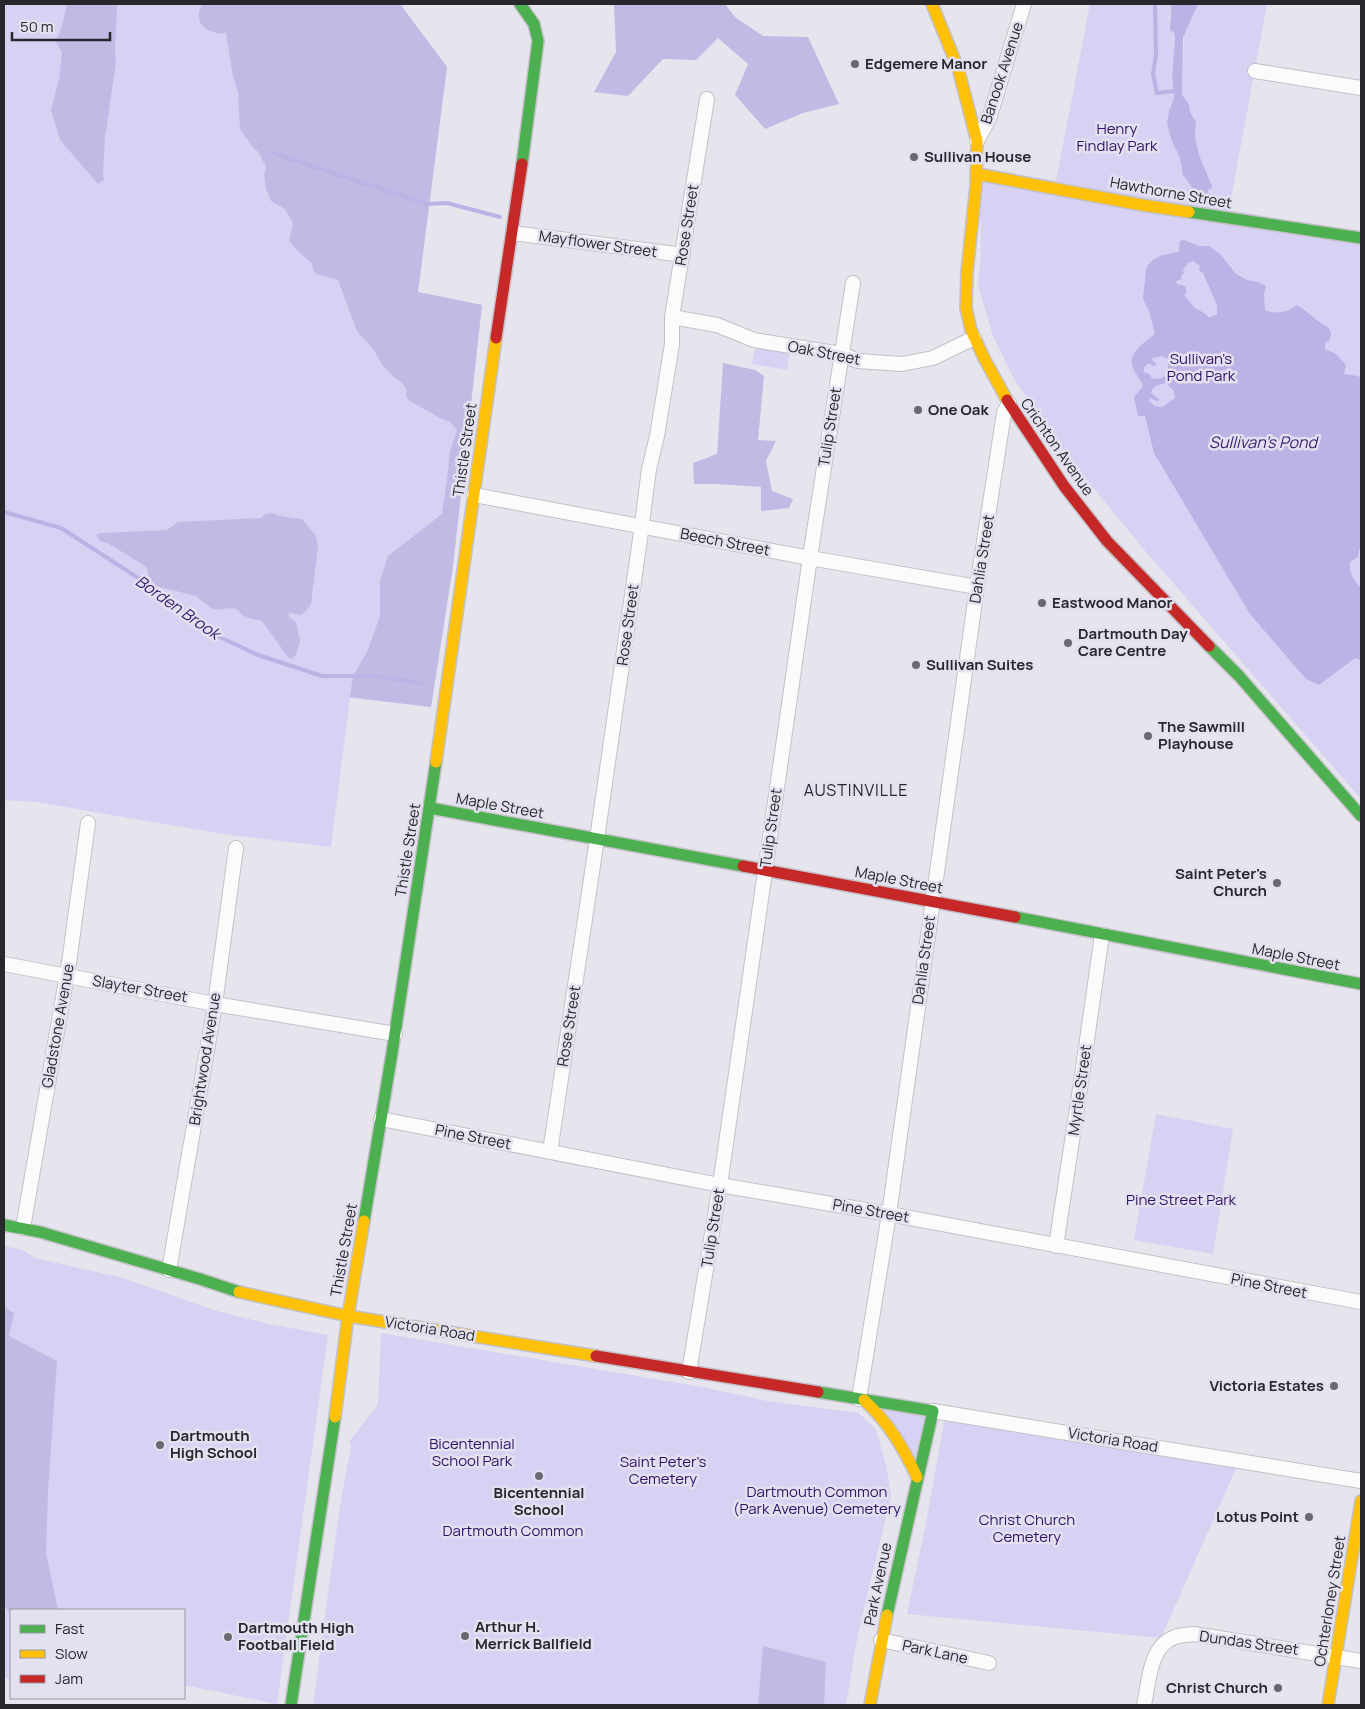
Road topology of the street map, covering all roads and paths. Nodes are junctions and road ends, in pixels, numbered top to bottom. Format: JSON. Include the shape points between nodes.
{"nodes":[{"id":1,"x":520,"y":4,"type":"edge"},
{"id":2,"x":932,"y":4,"type":"edge"},
{"id":3,"x":1024,"y":4,"type":"edge"},
{"id":4,"x":1255,"y":71,"type":"dead end"},
{"id":5,"x":1361,"y":88,"type":"edge"},
{"id":6,"x":707,"y":99,"type":"dead end"},
{"id":7,"x":977,"y":141,"type":"junction"},
{"id":8,"x":977,"y":174,"type":"junction"},
{"id":9,"x":513,"y":233,"type":"junction"},
{"id":10,"x":1361,"y":238,"type":"edge"},
{"id":11,"x":683,"y":255,"type":"junction"},
{"id":12,"x":853,"y":283,"type":"dead end"},
{"id":13,"x":672,"y":317,"type":"junction"},
{"id":14,"x":974,"y":338,"type":"junction"},
{"id":15,"x":841,"y":354,"type":"junction"},
{"id":16,"x":1009,"y":403,"type":"junction"},
{"id":17,"x":474,"y":495,"type":"junction"},
{"id":18,"x":642,"y":526,"type":"junction"},
{"id":19,"x":810,"y":558,"type":"junction"},
{"id":20,"x":977,"y":587,"type":"junction"},
{"id":21,"x":430,"y":808,"type":"junction"},
{"id":22,"x":1361,"y":816,"type":"edge"},
{"id":23,"x":88,"y":823,"type":"dead end"},
{"id":24,"x":597,"y":839,"type":"junction"},
{"id":25,"x":236,"y":848,"type":"dead end"},
{"id":26,"x":765,"y":870,"type":"junction"},
{"id":27,"x":932,"y":902,"type":"junction"},
{"id":28,"x":1102,"y":935,"type":"junction"},
{"id":29,"x":4,"y":964,"type":"edge"},
{"id":30,"x":66,"y":977,"type":"junction"},
{"id":31,"x":1361,"y":984,"type":"edge"},
{"id":32,"x":215,"y":1004,"type":"junction"},
{"id":33,"x":394,"y":1034,"type":"junction"},
{"id":34,"x":381,"y":1119,"type":"junction"},
{"id":35,"x":550,"y":1152,"type":"junction"},
{"id":36,"x":720,"y":1185,"type":"junction"},
{"id":37,"x":889,"y":1214,"type":"junction"},
{"id":38,"x":4,"y":1225,"type":"edge"},
{"id":39,"x":22,"y":1228,"type":"junction"},
{"id":40,"x":1056,"y":1246,"type":"junction"},
{"id":41,"x":169,"y":1270,"type":"junction"},
{"id":42,"x":1361,"y":1302,"type":"edge"},
{"id":43,"x":348,"y":1316,"type":"junction"},
{"id":44,"x":689,"y":1372,"type":"junction"},
{"id":45,"x":862,"y":1399,"type":"junction"},
{"id":46,"x":934,"y":1411,"type":"junction"},
{"id":47,"x":917,"y":1477,"type":"junction"},
{"id":48,"x":1361,"y":1481,"type":"edge"},
{"id":49,"x":1361,"y":1501,"type":"edge"},
{"id":50,"x":881,"y":1640,"type":"junction"},
{"id":51,"x":1336,"y":1656,"type":"junction"},
{"id":52,"x":1361,"y":1661,"type":"edge"},
{"id":53,"x":988,"y":1663,"type":"dead end"},
{"id":54,"x":291,"y":1705,"type":"edge"},
{"id":55,"x":870,"y":1705,"type":"edge"},
{"id":56,"x":1144,"y":1705,"type":"edge"},
{"id":57,"x":1328,"y":1705,"type":"edge"}],
"edges":[{"from":1,"to":9,"type":"street","name":"Thistle Street","via":[[536,26],[539,36]]},
{"from":2,"to":7,"type":"street","name":"Crichton Avenue","via":[[958,68]]},
{"from":3,"to":7,"type":"street","name":"Banook Avenue","via":[[989,119]]},
{"from":4,"to":5,"type":"street"},
{"from":6,"to":11,"type":"street","name":"Rose Street"},
{"from":7,"to":8,"type":"street","name":"Crichton Avenue"},
{"from":8,"to":10,"type":"street","name":"Hawthorne Street","via":[[1142,205]]},
{"from":8,"to":14,"type":"street","name":"Crichton Avenue","via":[[966,308]]},
{"from":9,"to":11,"type":"street","name":"Mayflower Street"},
{"from":9,"to":17,"type":"street","name":"Thistle Street"},
{"from":11,"to":13,"type":"street","name":"Rose Street"},
{"from":12,"to":15,"type":"street","name":"Tulip Street"},
{"from":13,"to":15,"type":"street","name":"Oak Street","via":[[718,325],[754,340]]},
{"from":13,"to":18,"type":"street","name":"Rose Street","via":[[672,344],[649,468]]},
{"from":14,"to":15,"type":"street","name":"Oak Street","via":[[933,358],[902,364],[858,361]]},
{"from":14,"to":16,"type":"street","name":"Crichton Avenue"},
{"from":15,"to":19,"type":"street","name":"Tulip Street"},
{"from":16,"to":20,"type":"street","name":"Dahlia Street","via":[[1004,413]]},
{"from":16,"to":22,"type":"street","name":"Crichton Avenue","via":[[1064,486],[1107,541],[1238,676]]},
{"from":17,"to":18,"type":"street","name":"Beech Street"},
{"from":17,"to":21,"type":"street","name":"Thistle Street"},
{"from":18,"to":19,"type":"street","name":"Beech Street"},
{"from":18,"to":24,"type":"street","name":"Rose Street"},
{"from":19,"to":20,"type":"street","name":"Beech Street"},
{"from":19,"to":26,"type":"street","name":"Tulip Street"},
{"from":20,"to":27,"type":"street","name":"Dahlia Street"},
{"from":21,"to":24,"type":"street","name":"Maple Street"},
{"from":21,"to":33,"type":"street","name":"Thistle Street"},
{"from":23,"to":30,"type":"street","name":"Gladstone Avenue"},
{"from":24,"to":26,"type":"street","name":"Maple Street"},
{"from":24,"to":35,"type":"street","name":"Rose Street"},
{"from":25,"to":32,"type":"street","name":"Brightwood Avenue"},
{"from":26,"to":27,"type":"street","name":"Maple Street"},
{"from":26,"to":36,"type":"street","name":"Tulip Street"},
{"from":27,"to":28,"type":"street","name":"Maple Street"},
{"from":27,"to":37,"type":"street","name":"Dahlia Street"},
{"from":28,"to":31,"type":"street","name":"Maple Street"},
{"from":28,"to":40,"type":"street","name":"Myrtle Street"},
{"from":29,"to":30,"type":"street","name":"Slayter Street"},
{"from":30,"to":32,"type":"street","name":"Slayter Street"},
{"from":30,"to":39,"type":"street","name":"Gladstone Avenue"},
{"from":32,"to":33,"type":"street","name":"Slayter Street"},
{"from":32,"to":41,"type":"street","name":"Brightwood Avenue"},
{"from":33,"to":34,"type":"street","name":"Thistle Street"},
{"from":34,"to":35,"type":"street","name":"Pine Street"},
{"from":34,"to":43,"type":"street","name":"Thistle Street"},
{"from":35,"to":36,"type":"street","name":"Pine Street"},
{"from":36,"to":37,"type":"street","name":"Pine Street"},
{"from":36,"to":44,"type":"street","name":"Tulip Street"},
{"from":37,"to":40,"type":"street","name":"Pine Street"},
{"from":37,"to":45,"type":"street","name":"Dahlia Street"},
{"from":38,"to":39,"type":"street","name":"Victoria Road"},
{"from":39,"to":41,"type":"street","name":"Victoria Road"},
{"from":40,"to":42,"type":"street","name":"Pine Street"},
{"from":41,"to":43,"type":"street","name":"Victoria Road","via":[[246,1295]]},
{"from":43,"to":44,"type":"street","name":"Victoria Road"},
{"from":43,"to":54,"type":"street","name":"Thistle Street"},
{"from":44,"to":45,"type":"street","name":"Victoria Road"},
{"from":45,"to":46,"type":"street","name":"Victoria Road"},
{"from":45,"to":47,"type":"street","via":[[881,1414],[899,1440]]},
{"from":46,"to":47,"type":"street","name":"Park Avenue"},
{"from":46,"to":48,"type":"street","name":"Victoria Road"},
{"from":47,"to":50,"type":"street","name":"Park Avenue"},
{"from":49,"to":51,"type":"street","name":"Ochterloney Street"},
{"from":50,"to":53,"type":"street","name":"Park Lane"},
{"from":50,"to":55,"type":"street","name":"Park Avenue"},
{"from":51,"to":52,"type":"street","name":"Dundas Street"},
{"from":51,"to":56,"type":"street","name":"Dundas Street","via":[[1194,1634],[1176,1636],[1158,1650]]},
{"from":51,"to":57,"type":"street","name":"Ochterloney Street"}]}
